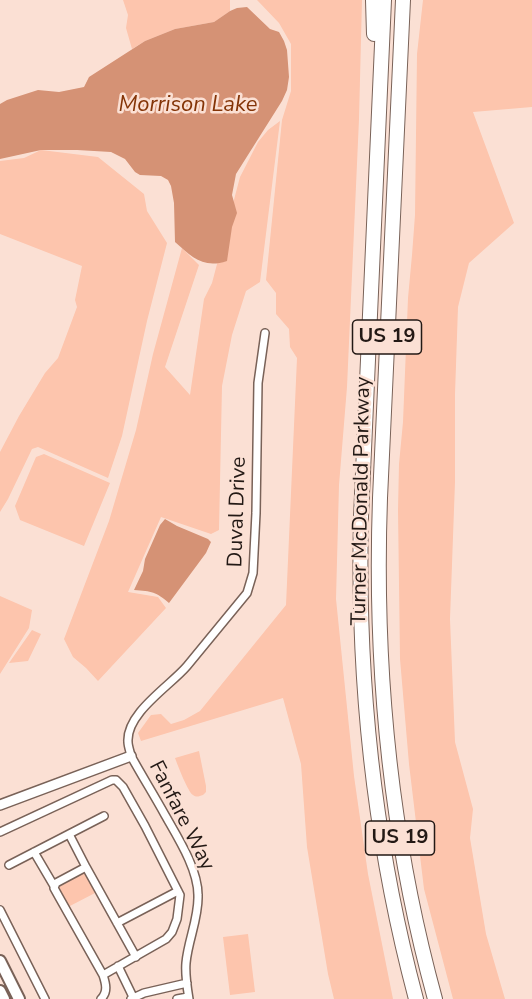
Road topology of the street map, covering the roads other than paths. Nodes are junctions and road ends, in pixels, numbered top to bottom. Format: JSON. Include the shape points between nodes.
{"nodes":[{"id":1,"x":373,"y":0,"type":"edge"},
{"id":2,"x":384,"y":0,"type":"edge"},
{"id":3,"x":404,"y":0,"type":"edge"},
{"id":4,"x":380,"y":84,"type":"junction"},
{"id":5,"x":265,"y":333,"type":"dead end"},
{"id":6,"x":131,"y":756,"type":"junction"},
{"id":7,"x":0,"y":805,"type":"edge"},
{"id":8,"x":105,"y":816,"type":"dead end"},
{"id":9,"x":0,"y":832,"type":"edge"},
{"id":10,"x":69,"y":834,"type":"junction"},
{"id":11,"x":34,"y":852,"type":"junction"},
{"id":12,"x":9,"y":865,"type":"dead end"},
{"id":13,"x":86,"y":867,"type":"junction"},
{"id":14,"x":54,"y":886,"type":"junction"},
{"id":15,"x":178,"y":891,"type":"junction"},
{"id":16,"x":0,"y":910,"type":"edge"},
{"id":17,"x":117,"y":923,"type":"junction"},
{"id":18,"x":136,"y":957,"type":"junction"},
{"id":19,"x":0,"y":961,"type":"edge"},
{"id":20,"x":118,"y":966,"type":"junction"},
{"id":21,"x":103,"y":975,"type":"junction"},
{"id":22,"x":187,"y":983,"type":"junction"},
{"id":23,"x":0,"y":991,"type":"edge"},
{"id":24,"x":133,"y":998,"type":"edge"},
{"id":25,"x":188,"y":998,"type":"edge"},
{"id":26,"x":4,"y":999,"type":"edge"},
{"id":27,"x":19,"y":999,"type":"edge"},
{"id":28,"x":45,"y":999,"type":"edge"},
{"id":29,"x":101,"y":999,"type":"edge"},
{"id":30,"x":177,"y":999,"type":"edge"},
{"id":31,"x":416,"y":999,"type":"edge"},
{"id":32,"x":435,"y":999,"type":"edge"}],
"edges":[{"from":1,"to":4,"type":"highway"},
{"from":2,"to":4,"type":"highway","name":"Turner McDonald Parkway","number":"US 19"},
{"from":3,"to":32,"type":"highway","name":"Turner McDonald Parkway","number":"US 19","via":[[379,522],[380,639],[396,812],[407,881]]},
{"from":4,"to":31,"type":"highway","name":"Turner McDonald Parkway","number":"US 19","via":[[361,517],[361,641],[382,841]]},
{"from":5,"to":6,"type":"street","name":"Duval Drive","via":[[258,383],[251,584],[177,678],[140,711],[128,737]]},
{"from":6,"to":7,"type":"street"},
{"from":6,"to":22,"type":"street","name":"Fanfare Way","via":[[193,868],[198,894],[186,962]]},
{"from":8,"to":10,"type":"street"},
{"from":9,"to":15,"type":"street","via":[[116,780]]},
{"from":10,"to":11,"type":"street"},
{"from":10,"to":13,"type":"street"},
{"from":11,"to":12,"type":"street"},
{"from":11,"to":14,"type":"street"},
{"from":13,"to":14,"type":"street"},
{"from":13,"to":17,"type":"street"},
{"from":14,"to":21,"type":"street"},
{"from":15,"to":17,"type":"street"},
{"from":15,"to":18,"type":"street","via":[[179,908],[172,932],[160,944]]},
{"from":16,"to":28,"type":"street"},
{"from":17,"to":18,"type":"street"},
{"from":18,"to":20,"type":"street"},
{"from":19,"to":27,"type":"main road"},
{"from":20,"to":21,"type":"street"},
{"from":20,"to":24,"type":"street"},
{"from":21,"to":29,"type":"street","via":[[106,988]]},
{"from":22,"to":24,"type":"street"},
{"from":22,"to":25,"type":"street","name":"Fanfare Way"},
{"from":23,"to":26,"type":"main road"},
{"from":25,"to":30,"type":"street"}]}
